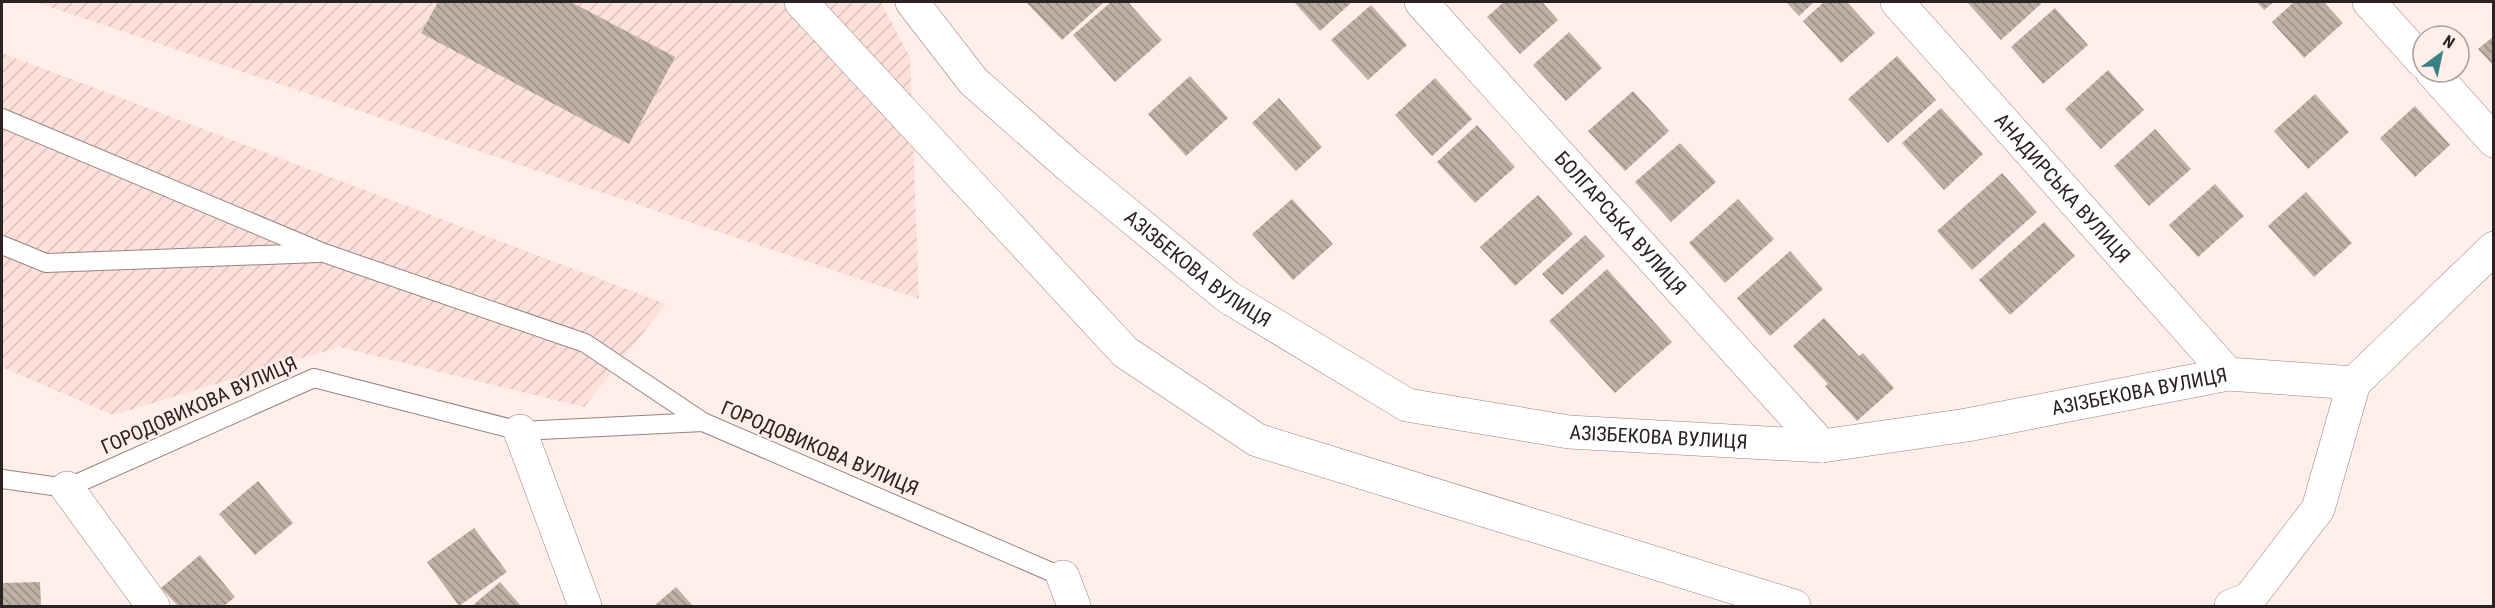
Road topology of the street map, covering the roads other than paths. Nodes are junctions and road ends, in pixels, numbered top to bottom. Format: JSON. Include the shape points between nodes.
{"nodes":[{"id":1,"x":801,"y":2,"type":"edge"},
{"id":2,"x":912,"y":2,"type":"edge"},
{"id":3,"x":1422,"y":2,"type":"edge"},
{"id":4,"x":1897,"y":2,"type":"edge"},
{"id":5,"x":2369,"y":2,"type":"edge"},
{"id":6,"x":2411,"y":49,"type":"edge"},
{"id":7,"x":2443,"y":84,"type":"edge"},
{"id":8,"x":2,"y":117,"type":"edge"},
{"id":9,"x":2493,"y":141,"type":"edge"},
{"id":10,"x":2,"y":245,"type":"edge"},
{"id":11,"x":2493,"y":248,"type":"edge"},
{"id":12,"x":324,"y":253,"type":"junction"},
{"id":13,"x":2228,"y":374,"type":"junction"},
{"id":14,"x":2354,"y":383,"type":"junction"},
{"id":15,"x":703,"y":422,"type":"junction"},
{"id":16,"x":520,"y":431,"type":"junction"},
{"id":17,"x":1822,"y":446,"type":"junction"},
{"id":18,"x":2,"y":479,"type":"edge"},
{"id":19,"x":67,"y":488,"type":"junction"},
{"id":20,"x":1069,"y":592,"type":"edge"},
{"id":21,"x":153,"y":606,"type":"edge"},
{"id":22,"x":585,"y":606,"type":"edge"},
{"id":23,"x":1794,"y":606,"type":"edge"},
{"id":24,"x":2231,"y":606,"type":"edge"}],
"edges":[{"from":1,"to":23,"type":"street","via":[[1125,352],[1257,440]]},
{"from":2,"to":17,"type":"street","name":"АЗІЗБЕКОВА ВУЛИЦЯ","via":[[973,81],[1228,297],[1407,405],[1569,432]]},
{"from":3,"to":17,"type":"street","name":"БОЛГАРСЬКА ВУЛИЦЯ"},
{"from":4,"to":13,"type":"street","name":"АНАДИРСЬКА ВУЛИЦЯ"},
{"from":5,"to":6,"type":"street"},
{"from":7,"to":9,"type":"street"},
{"from":8,"to":12,"type":"lane"},
{"from":10,"to":12,"type":"lane","via":[[45,263]]},
{"from":11,"to":14,"type":"street"},
{"from":12,"to":15,"type":"lane","via":[[585,343]]},
{"from":13,"to":14,"type":"street","name":"АЗІЗБЕКОВА ВУЛИЦЯ"},
{"from":13,"to":17,"type":"street","name":"АЗІЗБЕКОВА ВУЛИЦЯ","via":[[1967,425]]},
{"from":14,"to":24,"type":"street","via":[[2318,509],[2249,599]]},
{"from":15,"to":16,"type":"lane","name":"ГОРОДОВИКОВА ВУЛИЦЯ"},
{"from":15,"to":20,"type":"lane","name":"ГОРОДОВИКОВА ВУЛИЦЯ"},
{"from":16,"to":19,"type":"lane","name":"ГОРОДОВИКОВА ВУЛИЦЯ","via":[[314,378]]},
{"from":16,"to":22,"type":"street"},
{"from":18,"to":19,"type":"lane"},
{"from":19,"to":21,"type":"street"}]}
